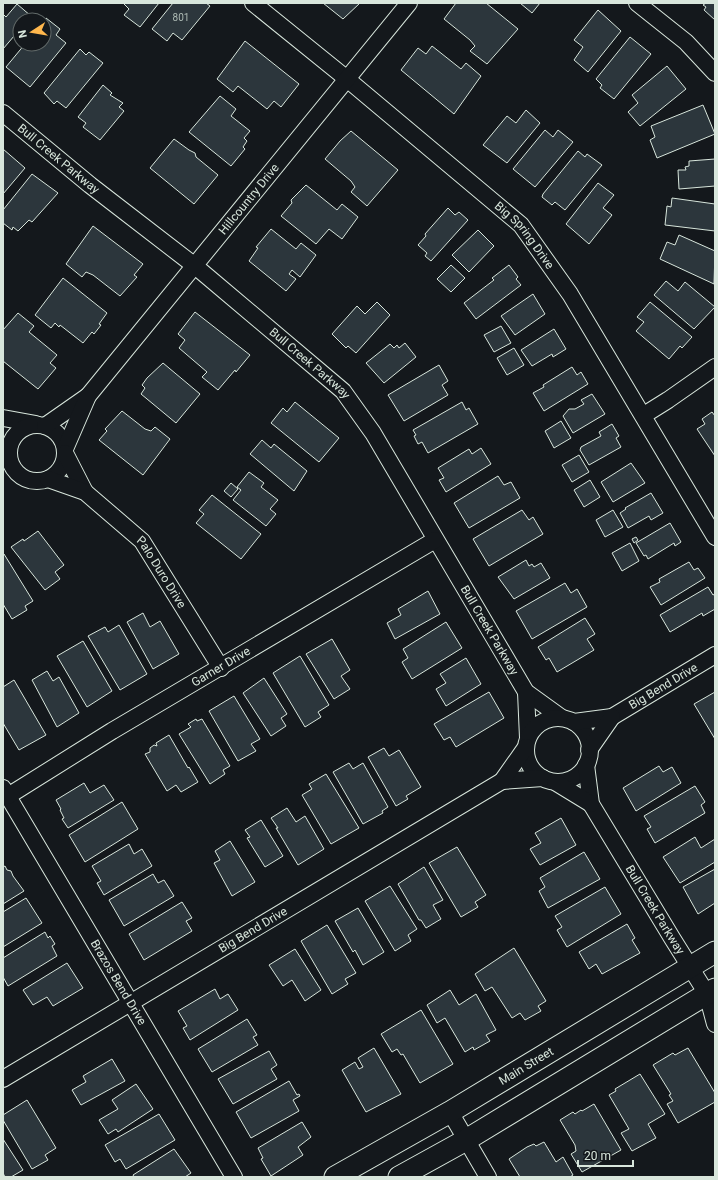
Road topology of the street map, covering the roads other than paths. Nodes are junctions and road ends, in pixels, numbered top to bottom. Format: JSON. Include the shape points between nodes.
{"nodes":[{"id":1,"x":253,"y":3,"type":"edge"},
{"id":2,"x":409,"y":3,"type":"edge"},
{"id":3,"x":637,"y":3,"type":"edge"},
{"id":4,"x":715,"y":73,"type":"edge"},
{"id":5,"x":347,"y":79,"type":"junction"},
{"id":6,"x":3,"y":113,"type":"edge"},
{"id":7,"x":195,"y":266,"type":"junction"},
{"id":8,"x":715,"y":367,"type":"edge"},
{"id":9,"x":88,"y":396,"type":"junction"},
{"id":10,"x":644,"y":415,"type":"junction"},
{"id":11,"x":3,"y":418,"type":"edge"},
{"id":12,"x":41,"y":425,"type":"junction"},
{"id":13,"x":3,"y":440,"type":"edge"},
{"id":14,"x":65,"y":451,"type":"junction"},
{"id":15,"x":8,"y":456,"type":"junction"},
{"id":16,"x":48,"y":479,"type":"junction"},
{"id":17,"x":85,"y":492,"type":"junction"},
{"id":18,"x":715,"y":536,"type":"edge"},
{"id":19,"x":435,"y":540,"type":"junction"},
{"id":20,"x":715,"y":655,"type":"edge"},
{"id":21,"x":221,"y":668,"type":"junction"},
{"id":22,"x":526,"y":692,"type":"junction"},
{"id":23,"x":612,"y":717,"type":"junction"},
{"id":24,"x":568,"y":720,"type":"junction"},
{"id":25,"x":527,"y":742,"type":"junction"},
{"id":26,"x":588,"y":758,"type":"junction"},
{"id":27,"x":549,"y":780,"type":"junction"},
{"id":28,"x":502,"y":781,"type":"junction"},
{"id":29,"x":5,"y":792,"type":"edge"},
{"id":30,"x":591,"y":804,"type":"junction"},
{"id":31,"x":715,"y":952,"type":"edge"},
{"id":32,"x":691,"y":967,"type":"junction"},
{"id":33,"x":712,"y":996,"type":"edge"},
{"id":34,"x":132,"y":1002,"type":"junction"},
{"id":35,"x":715,"y":1024,"type":"edge"},
{"id":36,"x":3,"y":1079,"type":"edge"},
{"id":37,"x":450,"y":1112,"type":"junction"},
{"id":38,"x":466,"y":1140,"type":"junction"},
{"id":39,"x":234,"y":1177,"type":"edge"},
{"id":40,"x":335,"y":1177,"type":"edge"},
{"id":41,"x":399,"y":1177,"type":"edge"},
{"id":42,"x":488,"y":1177,"type":"edge"}],
"edges":[{"from":1,"to":5,"type":"street","name":"Big Spring Drive"},
{"from":2,"to":5,"type":"street","name":"Hillcountry Drive"},
{"from":3,"to":4,"type":"street","via":[[686,42]]},
{"from":5,"to":7,"type":"street","name":"Hillcountry Drive"},
{"from":5,"to":10,"type":"street","name":"Big Spring Drive","via":[[521,225],[570,294]]},
{"from":6,"to":7,"type":"street","name":"Bull Creek Parkway","via":[[90,185]]},
{"from":7,"to":9,"type":"street","name":"Hillcountry Drive"},
{"from":7,"to":19,"type":"street","name":"Bull Creek Parkway","via":[[343,391],[373,432]]},
{"from":8,"to":10,"type":"street"},
{"from":9,"to":12,"type":"street","name":"Hillcountry Drive"},
{"from":9,"to":14,"type":"street","name":"Hillcountry Drive"},
{"from":10,"to":18,"type":"street","name":"Big Spring Drive"},
{"from":11,"to":12,"type":"street"},
{"from":12,"to":14,"type":"street","via":[[58,434]]},
{"from":12,"to":15,"type":"street","via":[[19,430],[9,446]]},
{"from":13,"to":15,"type":"street"},
{"from":14,"to":16,"type":"street","via":[[60,469]]},
{"from":14,"to":17,"type":"street","name":"Palo Duro Drive"},
{"from":15,"to":16,"type":"street","via":[[15,472],[22,478],[40,482]]},
{"from":16,"to":17,"type":"street","name":"Palo Duro Drive"},
{"from":17,"to":21,"type":"street","name":"Palo Duro Drive","via":[[142,541]]},
{"from":19,"to":21,"type":"street","name":"Garner Drive"},
{"from":19,"to":22,"type":"street","name":"Bull Creek Parkway"},
{"from":20,"to":23,"type":"street","name":"Big Bend Drive"},
{"from":21,"to":29,"type":"street","name":"Garner Drive"},
{"from":22,"to":24,"type":"street","name":"Bull Creek Parkway"},
{"from":22,"to":25,"type":"street","name":"Bull Creek Parkway"},
{"from":23,"to":24,"type":"street","name":"Big Bend Drive"},
{"from":23,"to":26,"type":"street","name":"Big Bend Drive"},
{"from":24,"to":25,"type":"street","via":[[551,718],[541,722]]},
{"from":24,"to":26,"type":"street","via":[[586,734]]},
{"from":25,"to":27,"type":"street","via":[[528,762]]},
{"from":25,"to":28,"type":"street","name":"Big Bend Drive"},
{"from":26,"to":27,"type":"street","via":[[573,778]]},
{"from":26,"to":30,"type":"street","name":"Bull Creek Parkway"},
{"from":27,"to":28,"type":"street","name":"Big Bend Drive"},
{"from":27,"to":30,"type":"street","name":"Bull Creek Parkway"},
{"from":28,"to":34,"type":"street","name":"Big Bend Drive"},
{"from":29,"to":34,"type":"street","name":"Brazos Bend Drive"},
{"from":30,"to":32,"type":"street","name":"Bull Creek Parkway"},
{"from":31,"to":32,"type":"street","name":"Main Street"},
{"from":32,"to":33,"type":"street","name":"Bull Creek Parkway"},
{"from":32,"to":37,"type":"street","name":"Main Street"},
{"from":33,"to":35,"type":"street","name":"Bull Creek Parkway"},
{"from":33,"to":38,"type":"street"},
{"from":34,"to":36,"type":"street","name":"Big Bend Drive"},
{"from":34,"to":39,"type":"street","name":"Brazos Bend Drive"},
{"from":37,"to":38,"type":"street"},
{"from":37,"to":40,"type":"street","name":"Main Street"},
{"from":38,"to":41,"type":"street"},
{"from":38,"to":42,"type":"street"}]}
